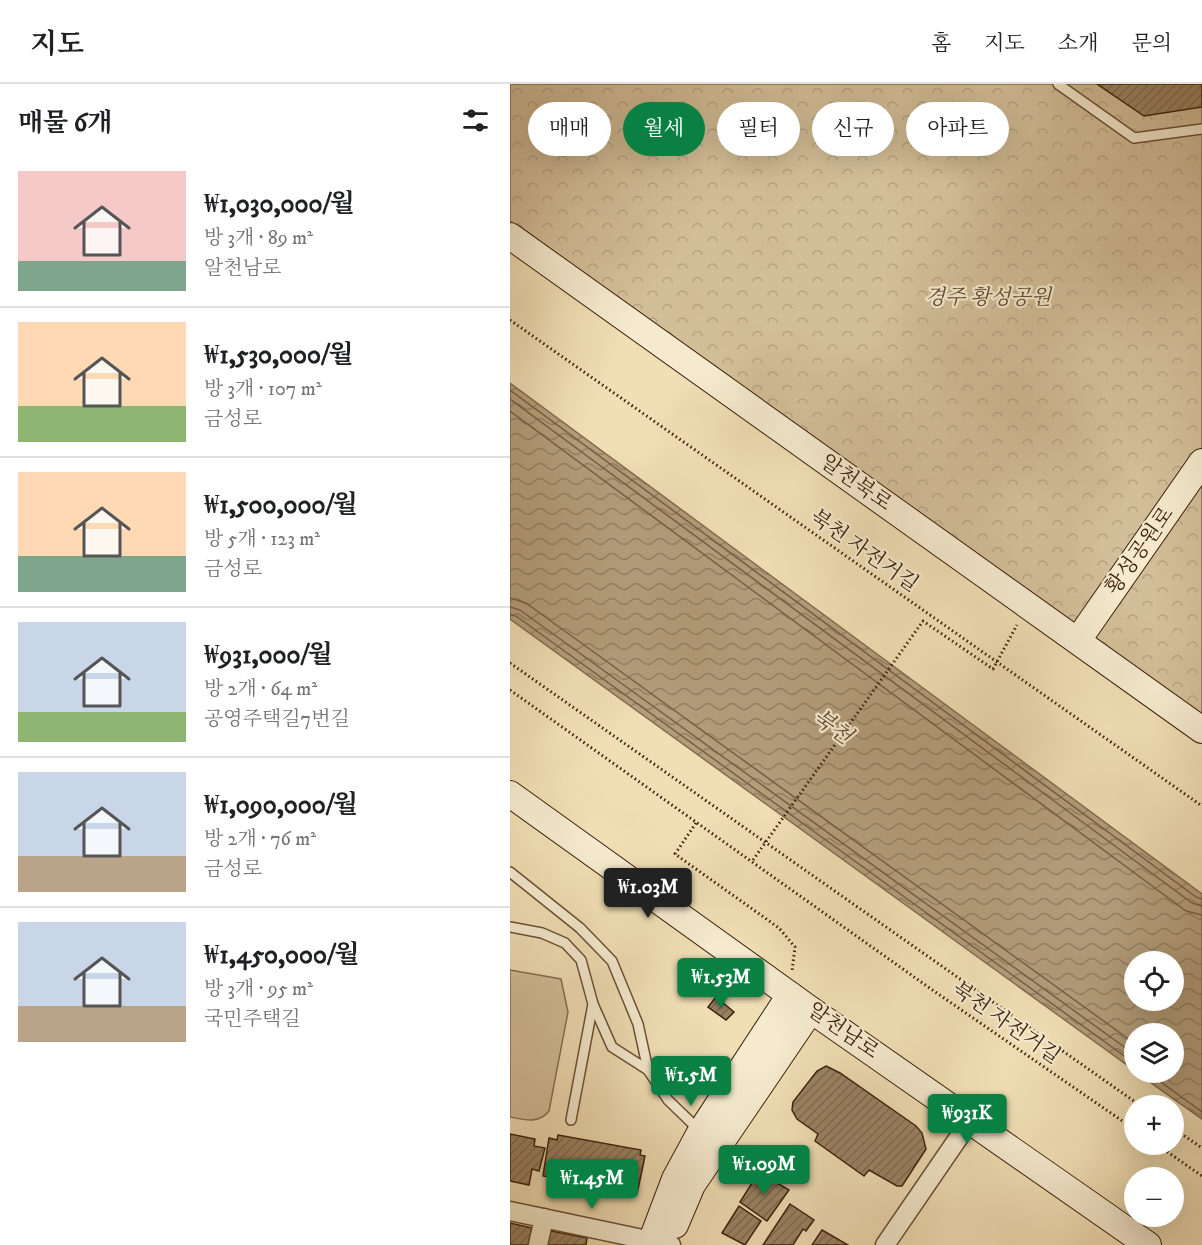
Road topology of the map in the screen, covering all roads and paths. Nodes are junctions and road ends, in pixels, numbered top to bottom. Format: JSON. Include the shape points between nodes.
{"nodes":[{"id":1,"x":1058,"y":84,"type":"edge"},
{"id":2,"x":1202,"y":129,"type":"edge"},
{"id":3,"x":510,"y":236,"type":"edge"},
{"id":4,"x":510,"y":320,"type":"edge"},
{"id":5,"x":1202,"y":462,"type":"edge"},
{"id":6,"x":1029,"y":606,"type":"junction"},
{"id":7,"x":1078,"y":640,"type":"junction"},
{"id":8,"x":996,"y":662,"type":"junction"},
{"id":9,"x":510,"y":663,"type":"edge"},
{"id":10,"x":510,"y":690,"type":"edge"},
{"id":11,"x":1202,"y":730,"type":"edge"},
{"id":12,"x":510,"y":794,"type":"edge"},
{"id":13,"x":1202,"y":806,"type":"edge"},
{"id":14,"x":696,"y":823,"type":"junction"},
{"id":15,"x":767,"y":841,"type":"junction"},
{"id":16,"x":753,"y":860,"type":"junction"},
{"id":17,"x":510,"y":872,"type":"edge"},
{"id":18,"x":510,"y":927,"type":"edge"},
{"id":19,"x":790,"y":994,"type":"junction"},
{"id":20,"x":593,"y":1004,"type":"junction"},
{"id":21,"x":812,"y":1010,"type":"junction"},
{"id":22,"x":648,"y":1070,"type":"junction"},
{"id":23,"x":1125,"y":1095,"type":"edge"},
{"id":24,"x":571,"y":1120,"type":"dead end"},
{"id":25,"x":970,"y":1121,"type":"junction"},
{"id":26,"x":1124,"y":1122,"type":"edge"},
{"id":27,"x":1184,"y":1136,"type":"edge"},
{"id":28,"x":709,"y":1139,"type":"junction"},
{"id":29,"x":1202,"y":1148,"type":"edge"},
{"id":30,"x":1172,"y":1155,"type":"edge"},
{"id":31,"x":1202,"y":1176,"type":"edge"},
{"id":32,"x":510,"y":1211,"type":"edge"},
{"id":33,"x":544,"y":1218,"type":"junction"},
{"id":34,"x":661,"y":1244,"type":"edge"},
{"id":35,"x":538,"y":1245,"type":"edge"},
{"id":36,"x":885,"y":1245,"type":"edge"},
{"id":37,"x":1148,"y":1245,"type":"edge"}],
"edges":[{"from":1,"to":2,"type":"lane","via":[[1134,138]]},
{"from":3,"to":6,"type":"street","name":"알천북로"},
{"from":4,"to":8,"type":"path","name":"북천 자전거길"},
{"from":5,"to":7,"type":"street","name":"황성공원로"},
{"from":6,"to":7,"type":"street","name":"알천북로"},
{"from":6,"to":8,"type":"path"},
{"from":7,"to":11,"type":"street","name":"알천북로"},
{"from":8,"to":13,"type":"path","name":"북천 자전거길"},
{"from":8,"to":15,"type":"path","via":[[993,669],[923,621]]},
{"from":9,"to":15,"type":"path"},
{"from":10,"to":14,"type":"path","name":"북천 자전거길"},
{"from":12,"to":19,"type":"street","name":"알천남로"},
{"from":14,"to":16,"type":"path","name":"북천 자전거길"},
{"from":14,"to":19,"type":"path","via":[[675,854],[779,927],[795,947]]},
{"from":15,"to":16,"type":"path"},
{"from":15,"to":23,"type":"path"},
{"from":16,"to":26,"type":"path","name":"북천 자전거길"},
{"from":17,"to":22,"type":"lane","via":[[580,927],[612,962],[638,1024]]},
{"from":18,"to":20,"type":"lane","via":[[542,933],[565,943],[581,960]]},
{"from":19,"to":21,"type":"street","name":"알천남로"},
{"from":19,"to":28,"type":"street"},
{"from":20,"to":22,"type":"lane","via":[[612,1047]]},
{"from":20,"to":24,"type":"lane"},
{"from":21,"to":25,"type":"street","name":"알천남로"},
{"from":21,"to":28,"type":"street"},
{"from":22,"to":28,"type":"lane","via":[[668,1100]]},
{"from":25,"to":36,"type":"street"},
{"from":25,"to":37,"type":"street","name":"알천남로"},
{"from":27,"to":29,"type":"path"},
{"from":28,"to":34,"type":"street","via":[[692,1185]]},
{"from":30,"to":31,"type":"path"},
{"from":32,"to":33,"type":"street"},
{"from":33,"to":34,"type":"street"},
{"from":33,"to":35,"type":"street"}]}
